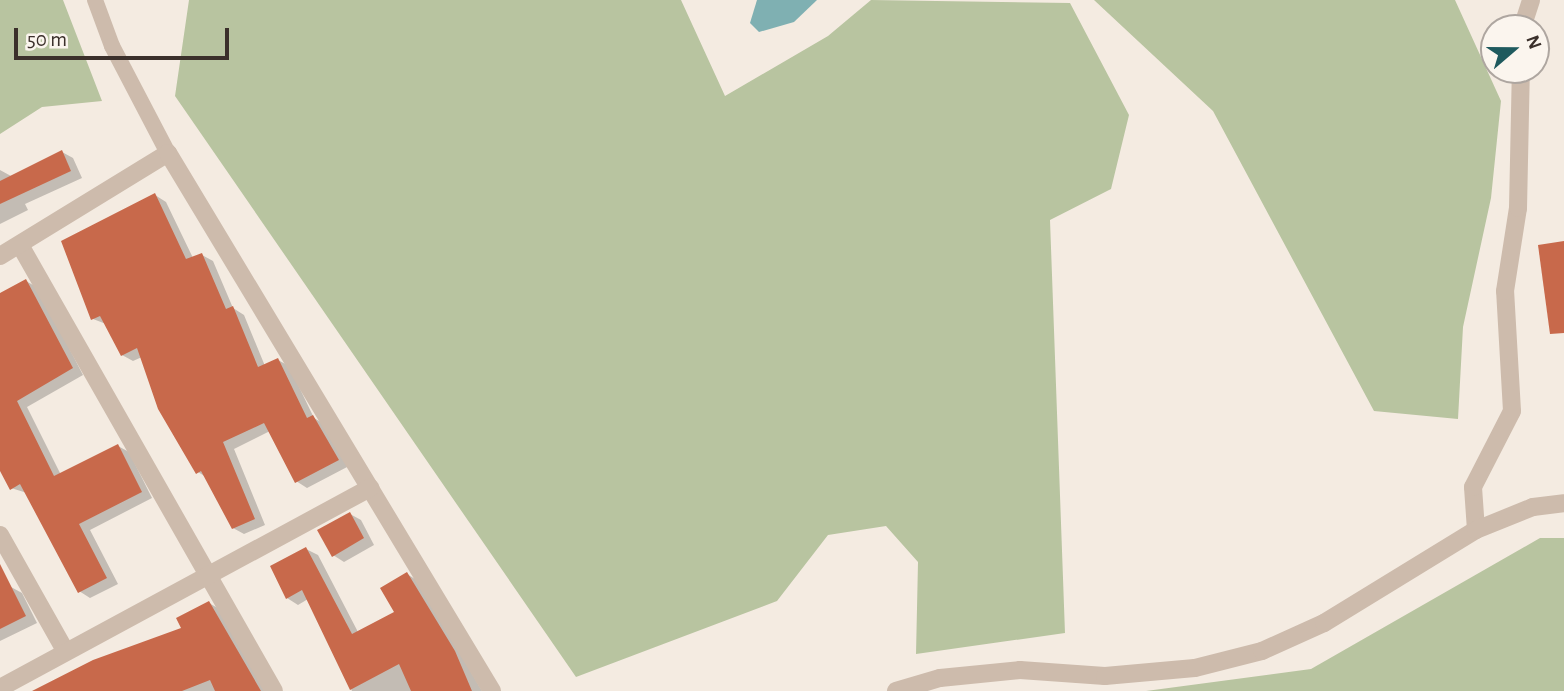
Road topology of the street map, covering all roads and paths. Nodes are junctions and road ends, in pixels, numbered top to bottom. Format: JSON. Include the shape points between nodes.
{"nodes":[{"id":1,"x":95,"y":0,"type":"edge"},
{"id":2,"x":1521,"y":84,"type":"edge"},
{"id":3,"x":168,"y":153,"type":"junction"},
{"id":4,"x":20,"y":245,"type":"junction"},
{"id":5,"x":0,"y":256,"type":"edge"},
{"id":6,"x":370,"y":488,"type":"junction"},
{"id":7,"x":1564,"y":503,"type":"edge"},
{"id":8,"x":1476,"y":530,"type":"junction"},
{"id":9,"x":0,"y":535,"type":"edge"},
{"id":10,"x":208,"y":575,"type":"junction"},
{"id":11,"x":66,"y":652,"type":"junction"},
{"id":12,"x":0,"y":688,"type":"edge"},
{"id":13,"x":274,"y":691,"type":"edge"},
{"id":14,"x":492,"y":691,"type":"edge"},
{"id":15,"x":896,"y":691,"type":"edge"}],
"edges":[{"from":1,"to":3,"type":"lane","via":[[112,46]]},
{"from":2,"to":8,"type":"street","via":[[1518,208],[1505,291],[1512,411],[1473,487]]},
{"from":3,"to":4,"type":"street"},
{"from":3,"to":6,"type":"street"},
{"from":4,"to":5,"type":"street"},
{"from":4,"to":10,"type":"street"},
{"from":6,"to":10,"type":"street"},
{"from":6,"to":14,"type":"street"},
{"from":7,"to":8,"type":"street","via":[[1533,507]]},
{"from":8,"to":15,"type":"street","via":[[1324,623],[1262,651],[1195,668],[1105,676],[1020,670],[940,678]]},
{"from":9,"to":11,"type":"street"},
{"from":10,"to":11,"type":"street"},
{"from":10,"to":13,"type":"street"},
{"from":11,"to":12,"type":"street"}]}
